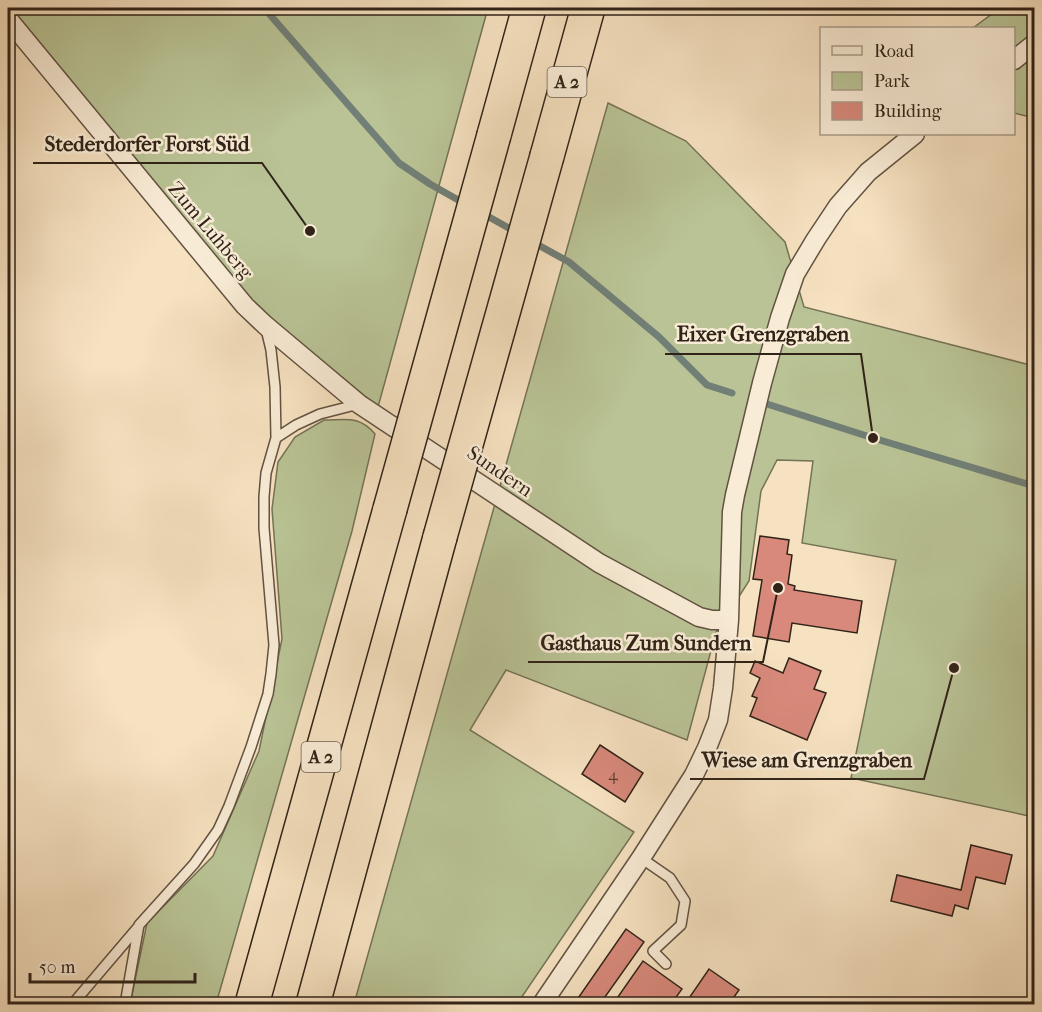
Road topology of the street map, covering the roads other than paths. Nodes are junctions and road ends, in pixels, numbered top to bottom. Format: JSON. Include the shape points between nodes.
{"nodes":[{"id":1,"x":529,"y":8,"type":"edge"},
{"id":2,"x":588,"y":8,"type":"edge"},
{"id":3,"x":8,"y":19,"type":"edge"},
{"id":4,"x":1035,"y":44,"type":"edge"},
{"id":5,"x":1015,"y":59,"type":"edge"},
{"id":6,"x":914,"y":135,"type":"edge"},
{"id":7,"x":265,"y":325,"type":"junction"},
{"id":8,"x":359,"y":404,"type":"junction"},
{"id":9,"x":276,"y":438,"type":"junction"},
{"id":10,"x":729,"y":620,"type":"junction"},
{"id":11,"x":641,"y":858,"type":"junction"},
{"id":12,"x":139,"y":926,"type":"junction"},
{"id":13,"x":666,"y":964,"type":"dead end"},
{"id":14,"x":79,"y":1005,"type":"edge"},
{"id":15,"x":125,"y":1005,"type":"edge"},
{"id":16,"x":252,"y":1005,"type":"edge"},
{"id":17,"x":313,"y":1005,"type":"edge"},
{"id":18,"x":542,"y":1005,"type":"edge"}],
"edges":[{"from":1,"to":16,"type":"highway","number":"A 2","bridge":true},
{"from":2,"to":17,"type":"highway","number":"A 2","bridge":true},
{"from":3,"to":7,"type":"street","name":"Zum Luhberg"},
{"from":4,"to":5,"type":"street"},
{"from":6,"to":10,"type":"street","via":[[868,172],[838,206],[795,274],[735,495]]},
{"from":7,"to":8,"type":"street","name":"Sundern"},
{"from":7,"to":9,"type":"lane","via":[[275,387]]},
{"from":8,"to":9,"type":"lane","via":[[320,414]]},
{"from":8,"to":10,"type":"street","name":"Sundern","via":[[599,563],[699,617]]},
{"from":9,"to":12,"type":"lane","via":[[264,497],[274,645],[260,721],[218,830],[194,864]]},
{"from":10,"to":11,"type":"street","via":[[723,688],[707,748]]},
{"from":11,"to":13,"type":"lane","via":[[670,878],[685,901],[681,925],[653,951]]},
{"from":11,"to":18,"type":"street"},
{"from":12,"to":14,"type":"lane","via":[[76,1000]]},
{"from":12,"to":15,"type":"lane"}]}
